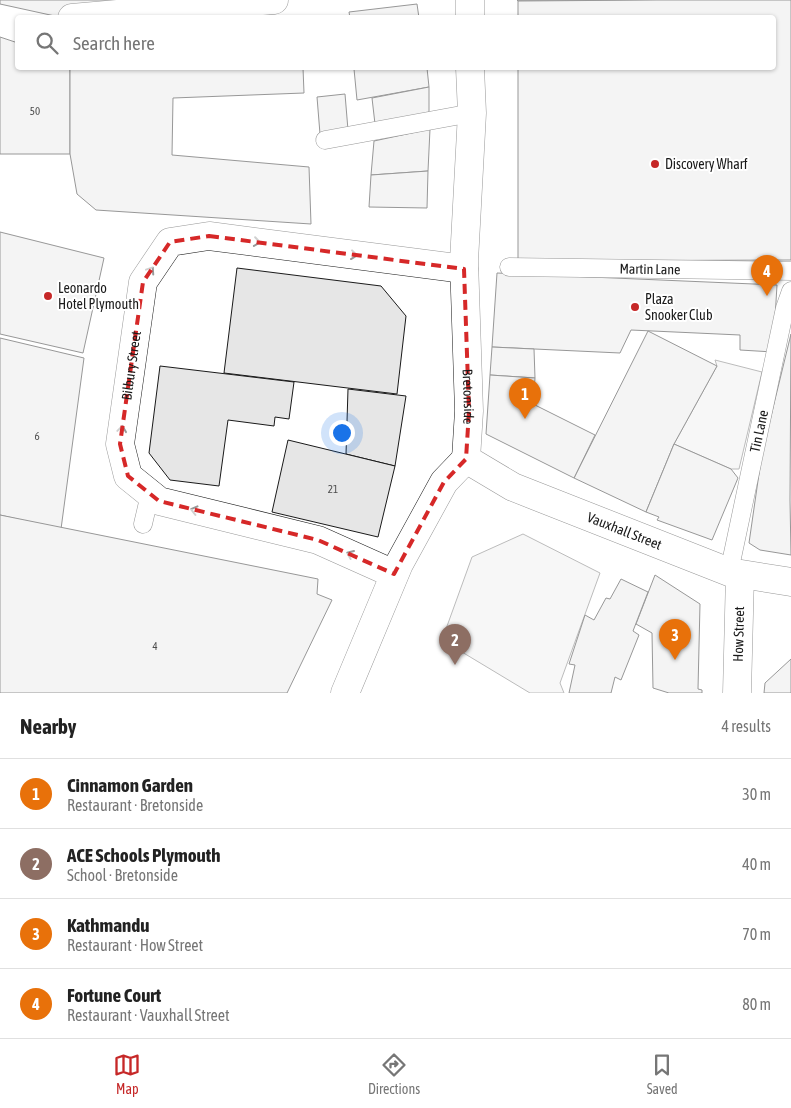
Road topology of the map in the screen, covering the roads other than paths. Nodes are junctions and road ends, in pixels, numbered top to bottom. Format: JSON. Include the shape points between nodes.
{"nodes":[{"id":1,"x":274,"y":0,"type":"edge"},
{"id":2,"x":470,"y":0,"type":"edge"},
{"id":3,"x":106,"y":15,"type":"edge"},
{"id":4,"x":470,"y":15,"type":"edge"},
{"id":5,"x":470,"y":70,"type":"edge"},
{"id":6,"x":472,"y":113,"type":"junction"},
{"id":7,"x":325,"y":140,"type":"dead end"},
{"id":8,"x":509,"y":267,"type":"dead end"},
{"id":9,"x":464,"y":270,"type":"junction"},
{"id":10,"x":791,"y":271,"type":"edge"},
{"id":11,"x":791,"y":291,"type":"edge"},
{"id":12,"x":466,"y":459,"type":"junction"},
{"id":13,"x":150,"y":494,"type":"junction"},
{"id":14,"x":143,"y":524,"type":"dead end"},
{"id":15,"x":394,"y":574,"type":"junction"},
{"id":16,"x":734,"y":574,"type":"junction"},
{"id":17,"x":791,"y":582,"type":"edge"},
{"id":18,"x":345,"y":693,"type":"edge"},
{"id":19,"x":737,"y":693,"type":"edge"}],
"edges":[{"from":1,"to":3,"type":"street"},
{"from":2,"to":4,"type":"street"},
{"from":5,"to":6,"type":"street","name":"Bretonside"},
{"from":6,"to":7,"type":"lane"},
{"from":6,"to":9,"type":"street","name":"Bretonside"},
{"from":8,"to":10,"type":"lane","name":"Martin Lane"},
{"from":9,"to":12,"type":"street","name":"Bretonside","via":[[469,411]]},
{"from":13,"to":9,"type":"street","name":"Bilbury Street","one_way":true,"via":[[128,476],[120,444],[124,357],[143,282],[170,242],[209,236]]},
{"from":11,"to":16,"type":"lane","name":"Tin Lane","via":[[785,308]]},
{"from":12,"to":15,"type":"street","via":[[444,482]]},
{"from":12,"to":16,"type":"street","name":"Vauxhall Street","via":[[513,487]]},
{"from":13,"to":14,"type":"lane"},
{"from":15,"to":13,"type":"street","name":"Bilbury Street","one_way":true,"via":[[318,540],[159,501]]},
{"from":15,"to":18,"type":"street"},
{"from":16,"to":17,"type":"street","name":"Vauxhall Street"},
{"from":16,"to":19,"type":"street","name":"How Street"}]}
